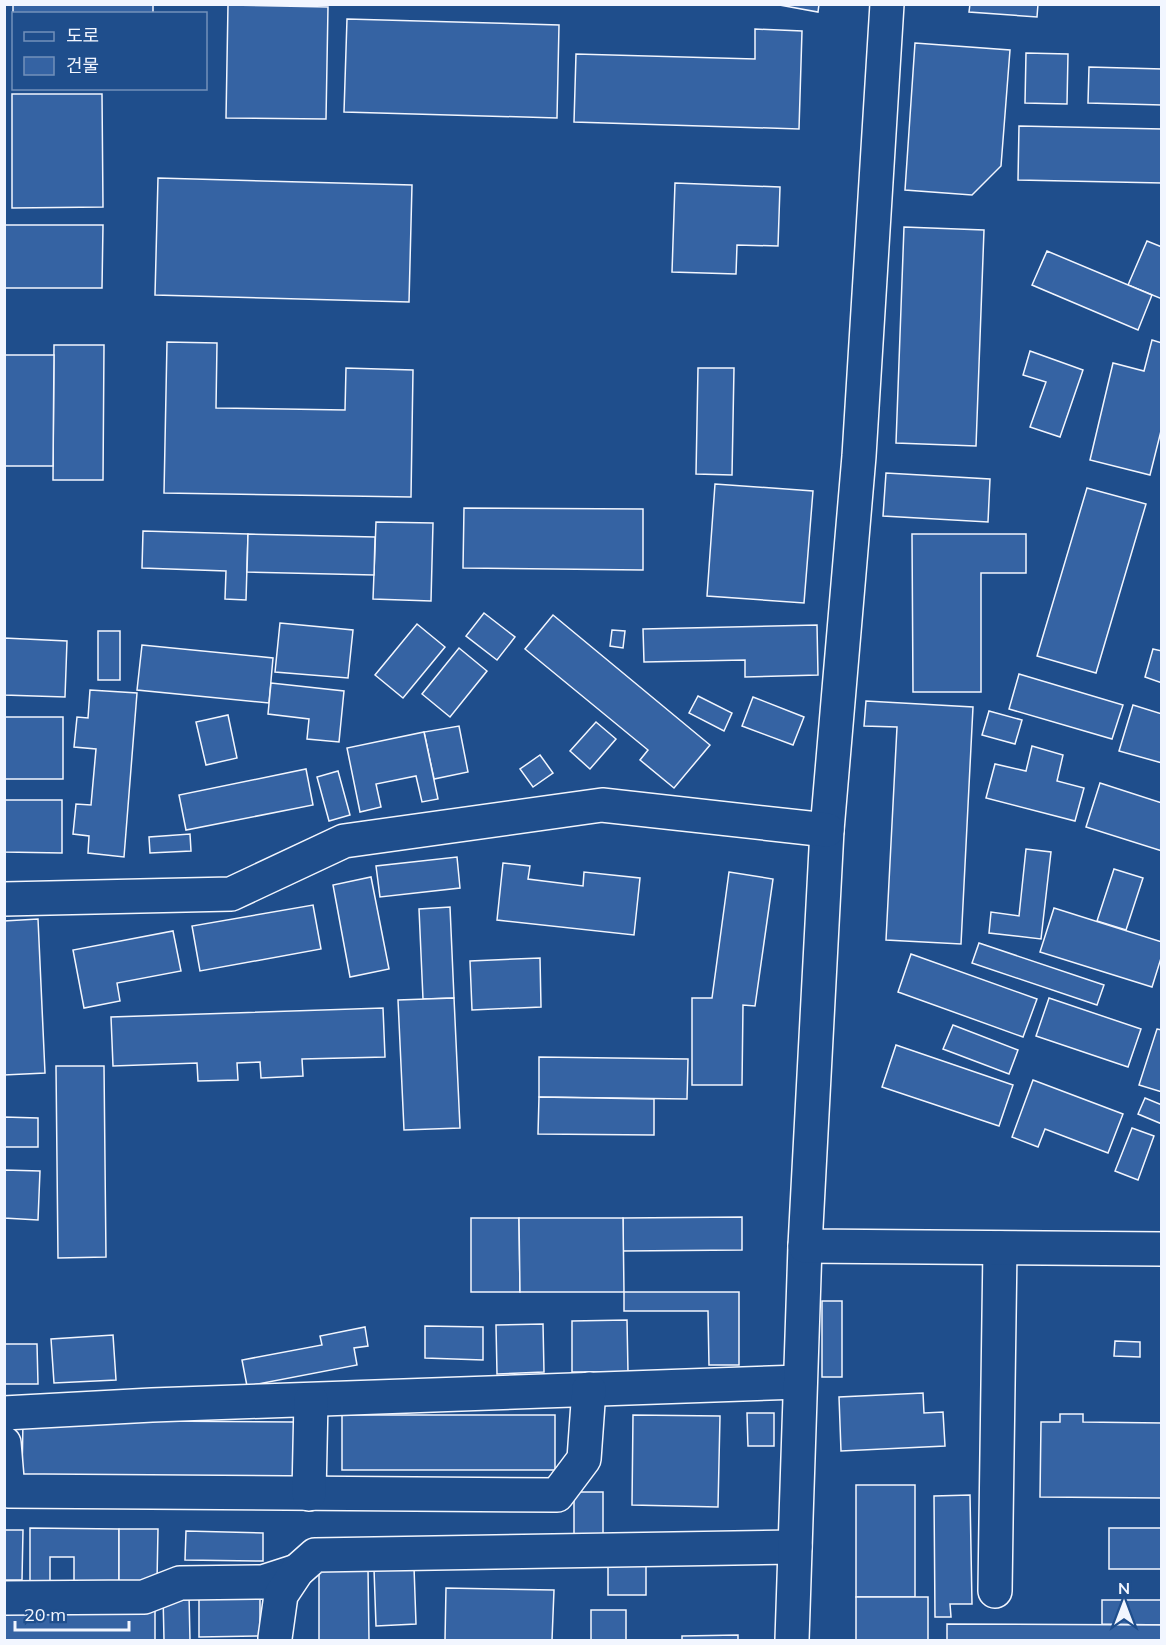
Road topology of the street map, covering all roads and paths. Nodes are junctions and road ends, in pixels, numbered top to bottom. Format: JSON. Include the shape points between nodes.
{"nodes":[{"id":1,"x":887,"y":4,"type":"edge"},
{"id":2,"x":827,"y":830,"type":"junction"},
{"id":3,"x":4,"y":899,"type":"edge"},
{"id":4,"x":805,"y":1246,"type":"junction"},
{"id":5,"x":1000,"y":1248,"type":"junction"},
{"id":6,"x":1161,"y":1249,"type":"edge"},
{"id":7,"x":800,"y":1382,"type":"junction"},
{"id":8,"x":590,"y":1389,"type":"junction"},
{"id":9,"x":311,"y":1400,"type":"junction"},
{"id":10,"x":4,"y":1413,"type":"edge"},
{"id":11,"x":4,"y":1443,"type":"edge"},
{"id":12,"x":309,"y":1494,"type":"junction"},
{"id":13,"x":795,"y":1547,"type":"junction"},
{"id":14,"x":297,"y":1570,"type":"junction"},
{"id":15,"x":995,"y":1591,"type":"dead end"},
{"id":16,"x":4,"y":1598,"type":"edge"},
{"id":17,"x":275,"y":1638,"type":"dead end"},
{"id":18,"x":792,"y":1641,"type":"edge"}],
"edges":[{"from":1,"to":2,"type":"street","via":[[859,456]]},
{"from":2,"to":3,"type":"street","via":[[602,805],[344,841],[231,894]]},
{"from":2,"to":4,"type":"street"},
{"from":4,"to":5,"type":"street"},
{"from":4,"to":7,"type":"street"},
{"from":5,"to":6,"type":"street"},
{"from":5,"to":15,"type":"street"},
{"from":7,"to":8,"type":"street"},
{"from":7,"to":13,"type":"street"},
{"from":8,"to":9,"type":"street"},
{"from":8,"to":12,"type":"street","via":[[584,1459],[557,1495]]},
{"from":9,"to":10,"type":"street"},
{"from":9,"to":12,"type":"street"},
{"from":11,"to":12,"type":"street","via":[[8,1491]]},
{"from":13,"to":14,"type":"street","via":[[315,1555]]},
{"from":13,"to":18,"type":"street"},
{"from":14,"to":16,"type":"street","via":[[263,1582],[180,1583],[144,1597]]},
{"from":14,"to":17,"type":"street","via":[[281,1595]]}]}
